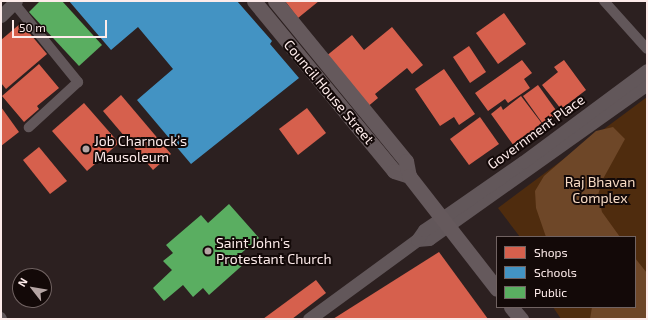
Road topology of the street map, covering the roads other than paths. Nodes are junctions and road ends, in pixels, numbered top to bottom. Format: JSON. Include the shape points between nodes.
{"nodes":[{"id":1,"x":254,"y":1,"type":"edge"},
{"id":2,"x":275,"y":1,"type":"edge"},
{"id":3,"x":604,"y":1,"type":"edge"},
{"id":4,"x":15,"y":2,"type":"edge"},
{"id":5,"x":1,"y":16,"type":"edge"},
{"id":6,"x":647,"y":49,"type":"edge"},
{"id":7,"x":647,"y":70,"type":"edge"},
{"id":8,"x":647,"y":84,"type":"edge"},
{"id":9,"x":30,"y":127,"type":"dead end"},
{"id":10,"x":409,"y":176,"type":"junction"},
{"id":11,"x":445,"y":222,"type":"junction"},
{"id":12,"x":496,"y":288,"type":"edge"},
{"id":13,"x":512,"y":308,"type":"edge"},
{"id":14,"x":309,"y":319,"type":"edge"},
{"id":15,"x":521,"y":319,"type":"edge"}],
"edges":[{"from":1,"to":10,"type":"main road","name":"Council House Street","via":[[394,171]]},
{"from":2,"to":10,"type":"main road","name":"Council House Street","via":[[406,161]]},
{"from":3,"to":6,"type":"street"},
{"from":4,"to":5,"type":"street"},
{"from":4,"to":9,"type":"street","via":[[78,82]]},
{"from":7,"to":11,"type":"street","name":"Government Place"},
{"from":8,"to":11,"type":"street"},
{"from":10,"to":11,"type":"main road","name":"Council House Street"},
{"from":11,"to":12,"type":"main road","name":"Council House Street"},
{"from":11,"to":14,"type":"street","via":[[429,239],[417,240]]},
{"from":13,"to":15,"type":"main road"}]}
